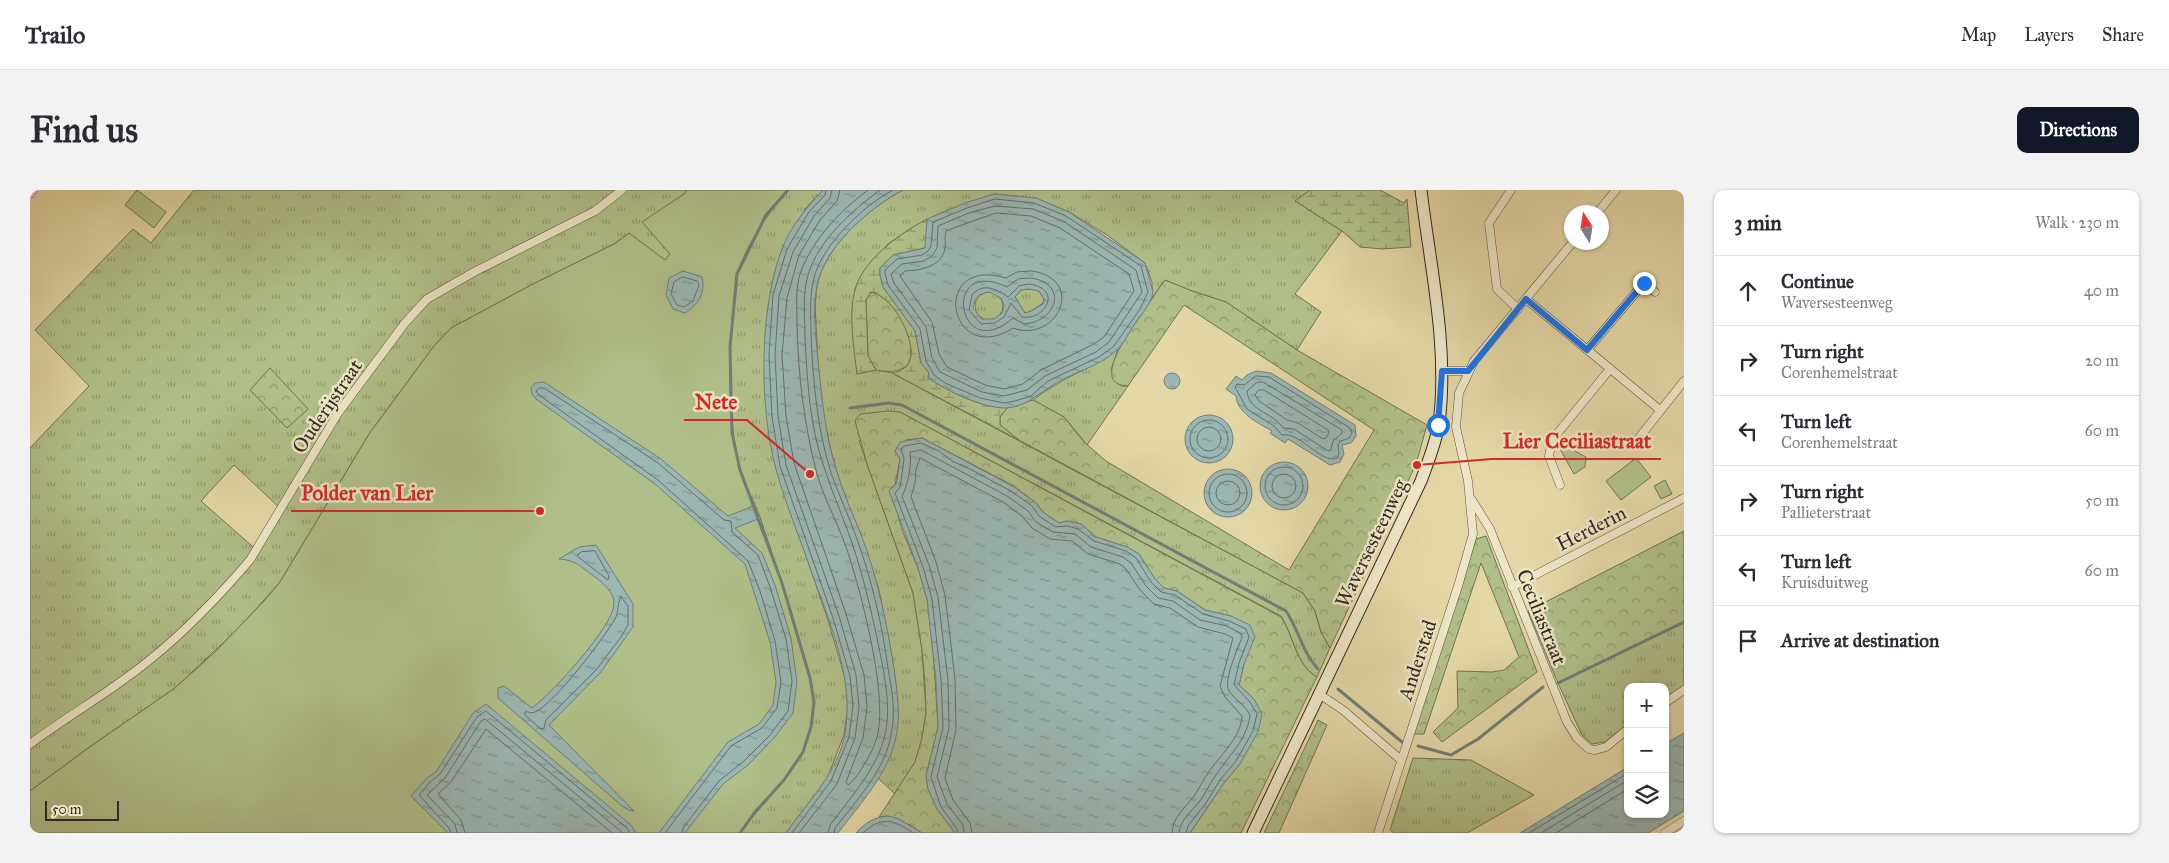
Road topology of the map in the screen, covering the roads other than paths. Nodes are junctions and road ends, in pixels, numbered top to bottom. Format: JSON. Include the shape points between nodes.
{"nodes":[{"id":1,"x":32,"y":190,"type":"edge"},
{"id":2,"x":622,"y":190,"type":"edge"},
{"id":3,"x":1421,"y":190,"type":"edge"},
{"id":4,"x":1511,"y":190,"type":"edge"},
{"id":5,"x":1616,"y":190,"type":"edge"},
{"id":6,"x":30,"y":194,"type":"edge"},
{"id":7,"x":1604,"y":205,"type":"edge"},
{"id":8,"x":1566,"y":250,"type":"edge"},
{"id":9,"x":1655,"y":292,"type":"dead end"},
{"id":10,"x":1526,"y":299,"type":"junction"},
{"id":11,"x":1518,"y":309,"type":"junction"},
{"id":12,"x":1587,"y":350,"type":"junction"},
{"id":13,"x":1610,"y":369,"type":"junction"},
{"id":14,"x":1442,"y":371,"type":"junction"},
{"id":15,"x":1468,"y":371,"type":"junction"},
{"id":16,"x":1684,"y":381,"type":"edge"},
{"id":17,"x":1660,"y":410,"type":"junction"},
{"id":18,"x":1634,"y":444,"type":"dead end"},
{"id":19,"x":1560,"y":485,"type":"dead end"},
{"id":20,"x":1470,"y":496,"type":"junction"},
{"id":21,"x":1684,"y":498,"type":"edge"},
{"id":22,"x":1512,"y":586,"type":"junction"},
{"id":23,"x":1684,"y":690,"type":"edge"},
{"id":24,"x":1319,"y":694,"type":"junction"},
{"id":25,"x":1669,"y":700,"type":"edge"},
{"id":26,"x":1624,"y":732,"type":"edge"},
{"id":27,"x":30,"y":744,"type":"edge"},
{"id":28,"x":1401,"y":760,"type":"junction"},
{"id":29,"x":1684,"y":821,"type":"edge"},
{"id":30,"x":1253,"y":833,"type":"edge"},
{"id":31,"x":1378,"y":833,"type":"edge"},
{"id":32,"x":1665,"y":833,"type":"edge"}],
"edges":[{"from":1,"to":6,"type":"street"},
{"from":2,"to":27,"type":"street","name":"Ouderijstraat","via":[[595,211],[427,299],[405,322],[338,413],[250,560],[236,576],[152,659]]},
{"from":3,"to":14,"type":"main road","name":"Waversesteenweg"},
{"from":4,"to":11,"type":"street","via":[[1489,224],[1497,289]]},
{"from":5,"to":7,"type":"street"},
{"from":8,"to":10,"type":"street","name":"Ceciliastraat"},
{"from":9,"to":12,"type":"street","via":[[1644,283]]},
{"from":10,"to":11,"type":"street","name":"Ceciliastraat"},
{"from":10,"to":12,"type":"street"},
{"from":11,"to":15,"type":"street","name":"Ceciliastraat"},
{"from":12,"to":13,"type":"street"},
{"from":13,"to":17,"type":"street"},
{"from":13,"to":19,"type":"street","via":[[1552,440],[1549,456]]},
{"from":14,"to":15,"type":"street"},
{"from":14,"to":24,"type":"main road","name":"Waversesteenweg","via":[[1438,425],[1421,481]]},
{"from":15,"to":20,"type":"street","name":"Ceciliastraat","via":[[1459,393],[1456,415]]},
{"from":16,"to":17,"type":"street"},
{"from":17,"to":18,"type":"street"},
{"from":20,"to":22,"type":"street","name":"Ceciliastraat","via":[[1490,529]]},
{"from":20,"to":28,"type":"street","name":"Anderstad","via":[[1473,524],[1470,546]]},
{"from":21,"to":22,"type":"street","name":"Herderin"},
{"from":22,"to":26,"type":"street","name":"Ceciliastraat","via":[[1567,722],[1578,738],[1589,749],[1601,749]]},
{"from":23,"to":25,"type":"street"},
{"from":24,"to":28,"type":"street","via":[[1343,710]]},
{"from":24,"to":30,"type":"main road","name":"Waversesteenweg"},
{"from":28,"to":31,"type":"street","name":"Anderstad"},
{"from":29,"to":32,"type":"street"}]}
